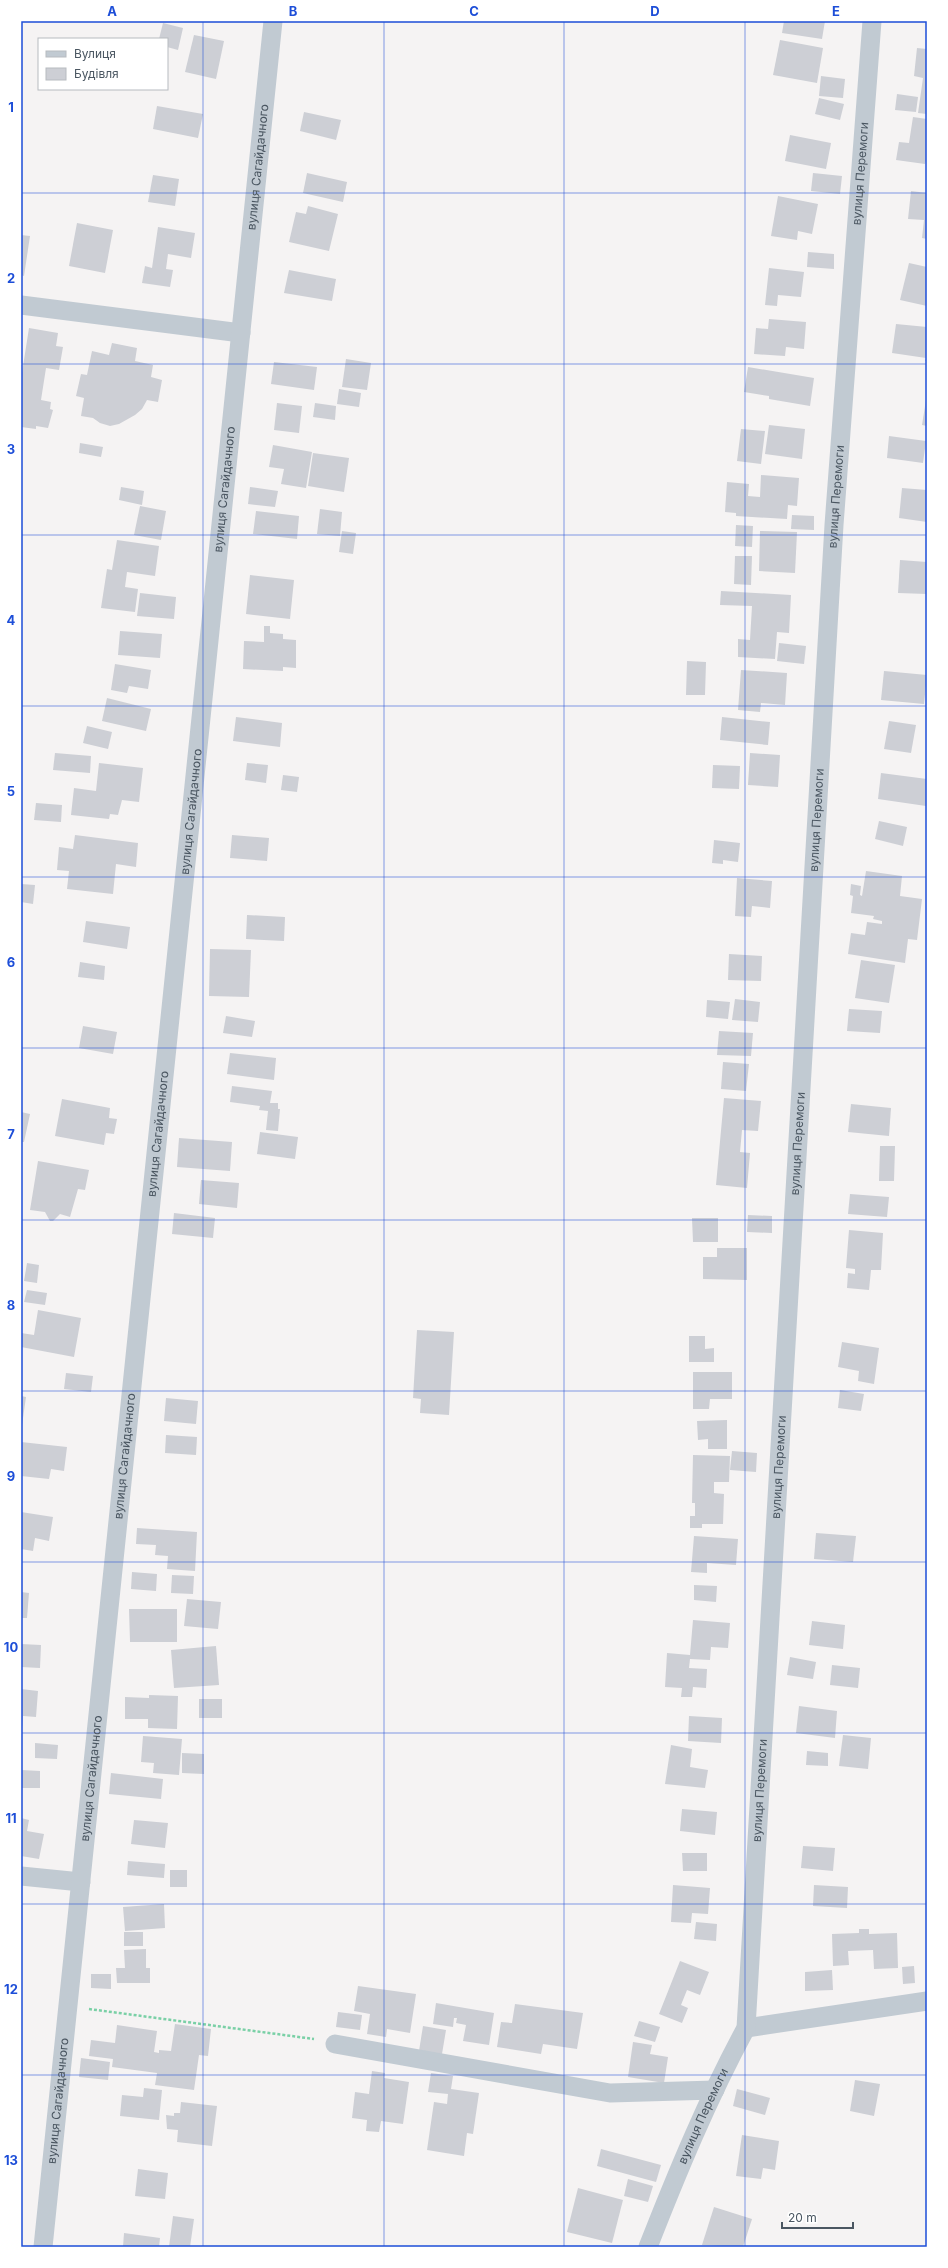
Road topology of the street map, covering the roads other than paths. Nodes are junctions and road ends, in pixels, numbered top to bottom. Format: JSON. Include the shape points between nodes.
{"nodes":[{"id":1,"x":273,"y":21,"type":"edge"},
{"id":2,"x":872,"y":21,"type":"edge"},
{"id":3,"x":21,"y":305,"type":"edge"},
{"id":4,"x":241,"y":332,"type":"junction"},
{"id":5,"x":21,"y":1876,"type":"edge"},
{"id":6,"x":81,"y":1882,"type":"junction"},
{"id":7,"x":927,"y":2001,"type":"edge"},
{"id":8,"x":746,"y":2028,"type":"junction"},
{"id":9,"x":335,"y":2044,"type":"road end"},
{"id":10,"x":714,"y":2090,"type":"junction"},
{"id":11,"x":43,"y":2247,"type":"edge"},
{"id":12,"x":648,"y":2247,"type":"edge"}],
"edges":[{"from":1,"to":4,"type":"street","name":"вулиця Сагайдачного"},
{"from":2,"to":8,"type":"street","name":"вулиця Перемоги","via":[[833,541]]},
{"from":3,"to":4,"type":"street"},
{"from":4,"to":6,"type":"street","name":"вулиця Сагайдачного"},
{"from":5,"to":6,"type":"street"},
{"from":6,"to":11,"type":"street","name":"вулиця Сагайдачного"},
{"from":7,"to":8,"type":"street"},
{"from":8,"to":10,"type":"street","name":"вулиця Перемоги"},
{"from":9,"to":10,"type":"street","via":[[610,2093]]},
{"from":10,"to":12,"type":"street","name":"вулиця Перемоги","via":[[672,2184]]}]}
